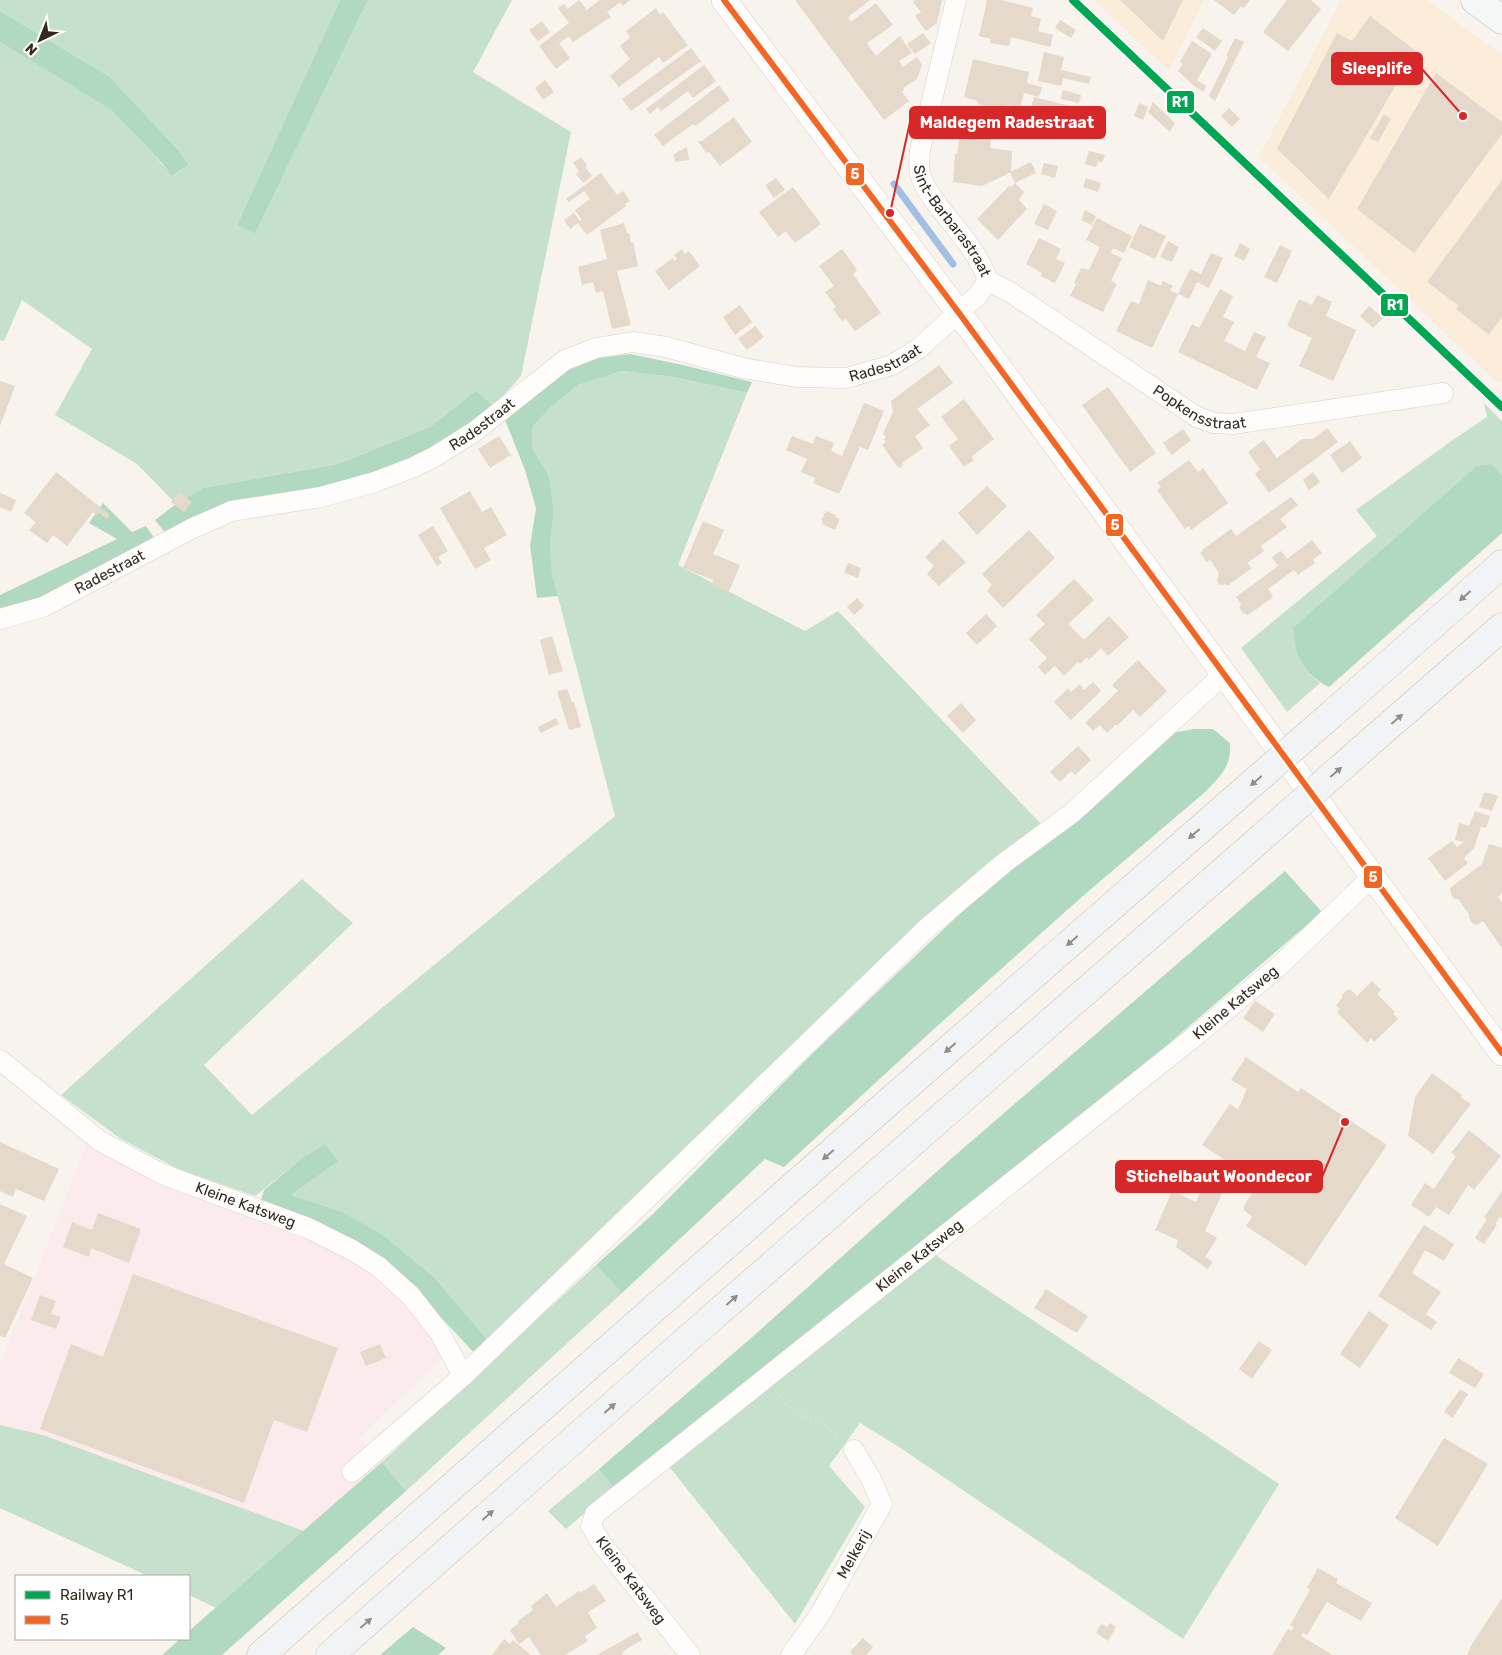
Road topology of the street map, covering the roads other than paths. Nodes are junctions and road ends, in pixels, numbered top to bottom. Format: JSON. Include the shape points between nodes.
{"nodes":[{"id":1,"x":724,"y":0,"type":"edge"},
{"id":2,"x":956,"y":0,"type":"edge"},
{"id":3,"x":1475,"y":0,"type":"edge"},
{"id":4,"x":1502,"y":20,"type":"edge"},
{"id":5,"x":988,"y":281,"type":"junction"},
{"id":6,"x":959,"y":313,"type":"junction"},
{"id":7,"x":1443,"y":393,"type":"dead end"},
{"id":8,"x":1502,"y":564,"type":"edge"},
{"id":9,"x":0,"y":620,"type":"edge"},
{"id":10,"x":1502,"y":627,"type":"edge"},
{"id":11,"x":1223,"y":674,"type":"junction"},
{"id":12,"x":1372,"y":877,"type":"junction"},
{"id":13,"x":1502,"y":1053,"type":"edge"},
{"id":14,"x":0,"y":1060,"type":"edge"},
{"id":15,"x":463,"y":1376,"type":"junction"},
{"id":16,"x":854,"y":1450,"type":"road end"},
{"id":17,"x":352,"y":1472,"type":"dead end"},
{"id":18,"x":261,"y":1655,"type":"edge"},
{"id":19,"x":330,"y":1655,"type":"edge"},
{"id":20,"x":690,"y":1655,"type":"edge"},
{"id":21,"x":791,"y":1655,"type":"edge"}],
"edges":[{"from":1,"to":6,"type":"street"},
{"from":2,"to":5,"type":"street","name":"Sint-Barbarastraat","via":[[919,165],[929,193],[968,245]]},
{"from":3,"to":4,"type":"main road"},
{"from":5,"to":6,"type":"street","name":"Sint-Barbarastraat"},
{"from":5,"to":7,"type":"street","name":"Popkensstraat","via":[[1010,292],[1197,417],[1214,423],[1233,424]]},
{"from":6,"to":9,"type":"street","name":"Radestraat","via":[[918,349],[892,365],[846,378],[796,377],[633,342],[596,348],[565,360],[474,432],[414,467],[321,497],[232,511],[193,528],[43,607]]},
{"from":6,"to":11,"type":"street"},
{"from":8,"to":18,"type":"highway","one_way":true,"bridge":true},
{"from":19,"to":10,"type":"highway","one_way":true,"bridge":true,"via":[[699,1328]]},
{"from":11,"to":12,"type":"street"},
{"from":11,"to":15,"type":"street","via":[[1072,813],[1004,863],[926,930]]},
{"from":12,"to":13,"type":"street"},
{"from":12,"to":20,"type":"street","name":"Kleine Katsweg","via":[[1279,966],[1194,1037],[595,1514],[591,1526],[601,1543]]},
{"from":14,"to":15,"type":"street","name":"Kleine Katsweg","via":[[100,1141],[162,1174],[308,1228],[379,1267],[412,1296],[440,1333]]},
{"from":15,"to":17,"type":"street"},
{"from":16,"to":21,"type":"street","name":"Melkerij","via":[[882,1504],[818,1616]]}]}
